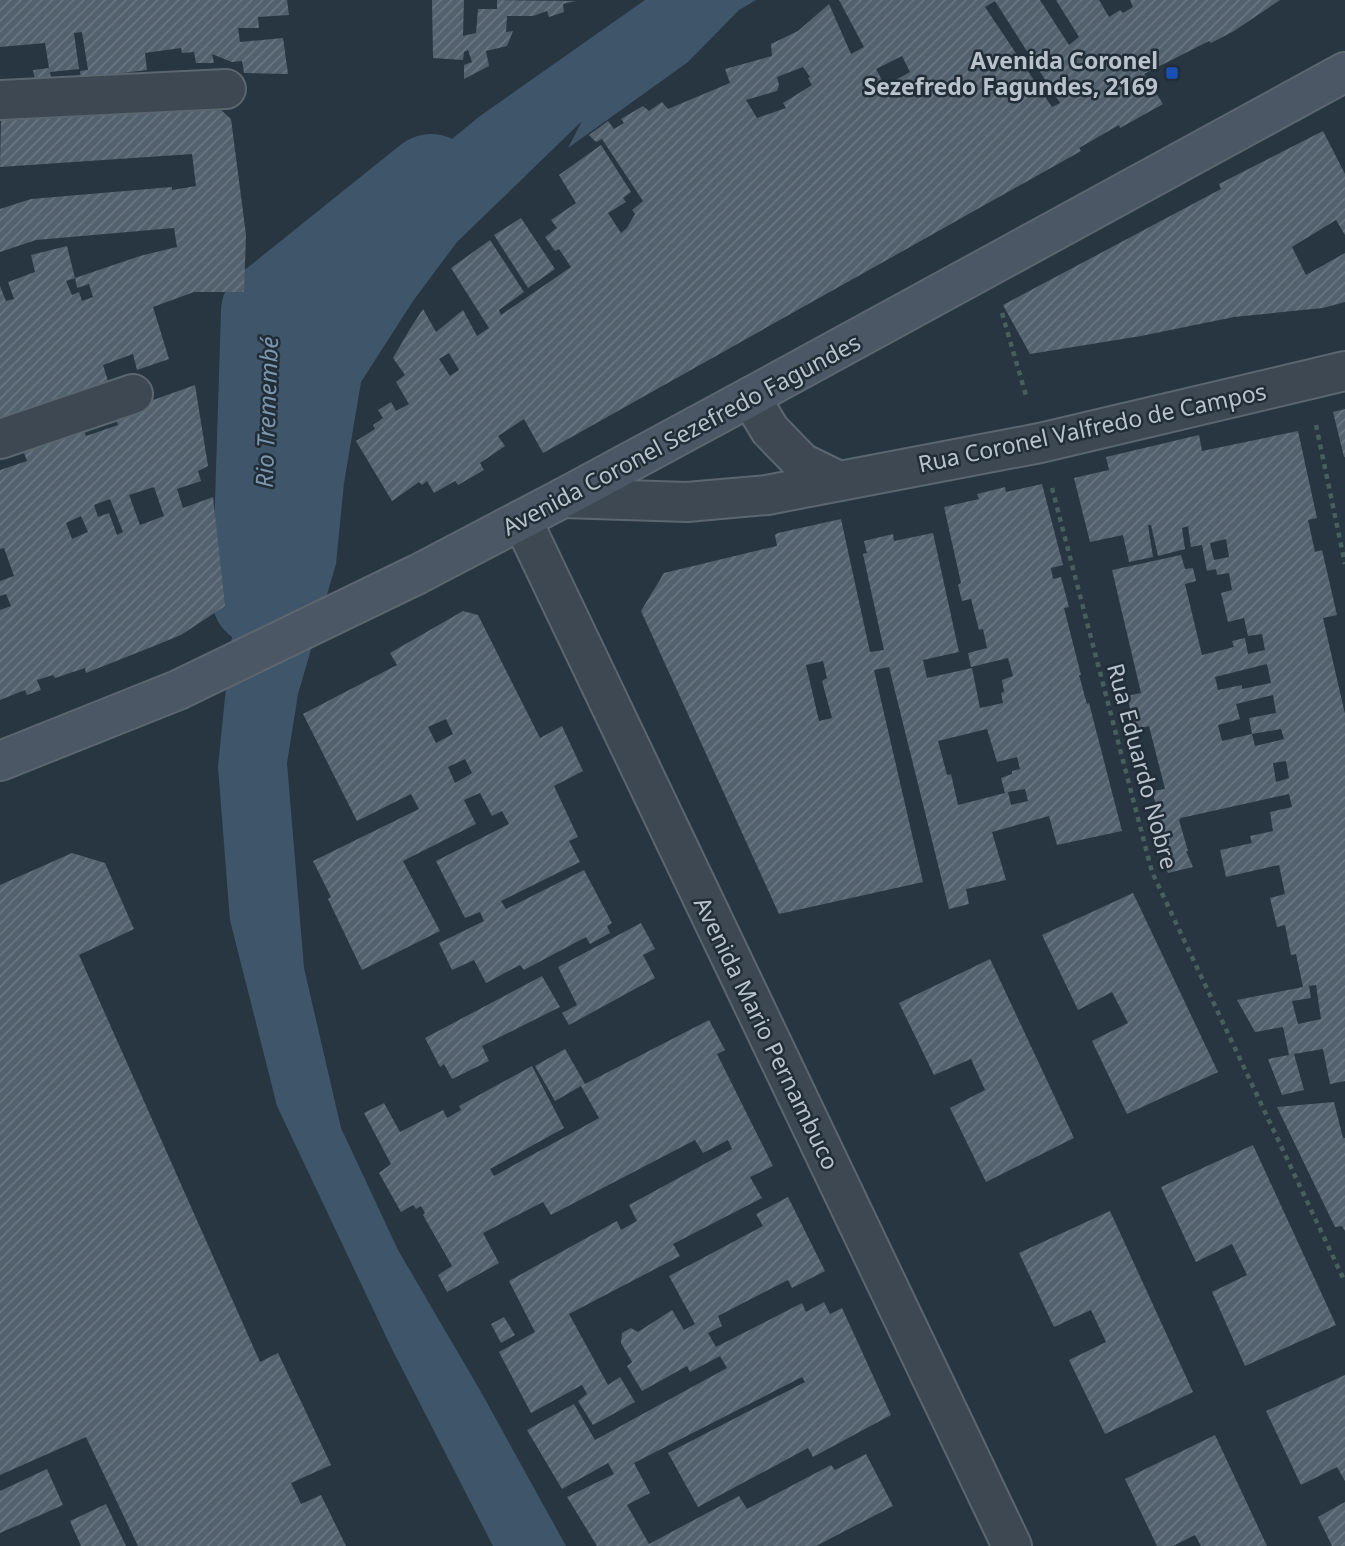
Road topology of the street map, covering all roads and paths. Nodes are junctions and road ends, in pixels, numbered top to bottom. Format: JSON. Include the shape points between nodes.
{"nodes":[{"id":1,"x":1345,"y":72,"type":"edge"},
{"id":2,"x":226,"y":89,"type":"dead end"},
{"id":3,"x":0,"y":100,"type":"edge"},
{"id":4,"x":1014,"y":354,"type":"dead end"},
{"id":5,"x":1345,"y":371,"type":"edge"},
{"id":6,"x":1306,"y":379,"type":"junction"},
{"id":7,"x":133,"y":394,"type":"dead end"},
{"id":8,"x":750,"y":397,"type":"junction"},
{"id":9,"x":0,"y":439,"type":"edge"},
{"id":10,"x":1040,"y":443,"type":"junction"},
{"id":11,"x":839,"y":481,"type":"junction"},
{"id":12,"x":563,"y":498,"type":"junction"},
{"id":13,"x":522,"y":520,"type":"junction"},
{"id":14,"x":1345,"y":564,"type":"edge"},
{"id":15,"x":0,"y":761,"type":"edge"},
{"id":16,"x":1345,"y":1282,"type":"edge"},
{"id":17,"x":1012,"y":1546,"type":"edge"}],
"edges":[{"from":1,"to":8,"type":"main road","name":"Avenida Coronel Sezefredo Fagundes"},
{"from":2,"to":3,"type":"street"},
{"from":4,"to":10,"type":"path","name":"Rua Eduardo Nobre"},
{"from":5,"to":6,"type":"street","name":"Rua Coronel Valfredo de Campos"},
{"from":6,"to":10,"type":"street","name":"Rua Coronel Valfredo de Campos"},
{"from":6,"to":14,"type":"path"},
{"from":7,"to":9,"type":"street"},
{"from":8,"to":11,"type":"street","via":[[770,430],[802,463]]},
{"from":8,"to":12,"type":"main road","name":"Avenida Coronel Sezefredo Fagundes"},
{"from":10,"to":11,"type":"street","name":"Rua Coronel Valfredo de Campos"},
{"from":10,"to":16,"type":"path","name":"Rua Eduardo Nobre","via":[[1152,872]]},
{"from":11,"to":12,"type":"street","name":"Rua Coronel Valfredo de Campos","via":[[767,495],[687,502]]},
{"from":12,"to":13,"type":"main road","name":"Avenida Coronel Sezefredo Fagundes"},
{"from":13,"to":15,"type":"main road","name":"Avenida Coronel Sezefredo Fagundes","via":[[178,690]]},
{"from":13,"to":17,"type":"street","name":"Avenida Mario Pernambuco"}]}
